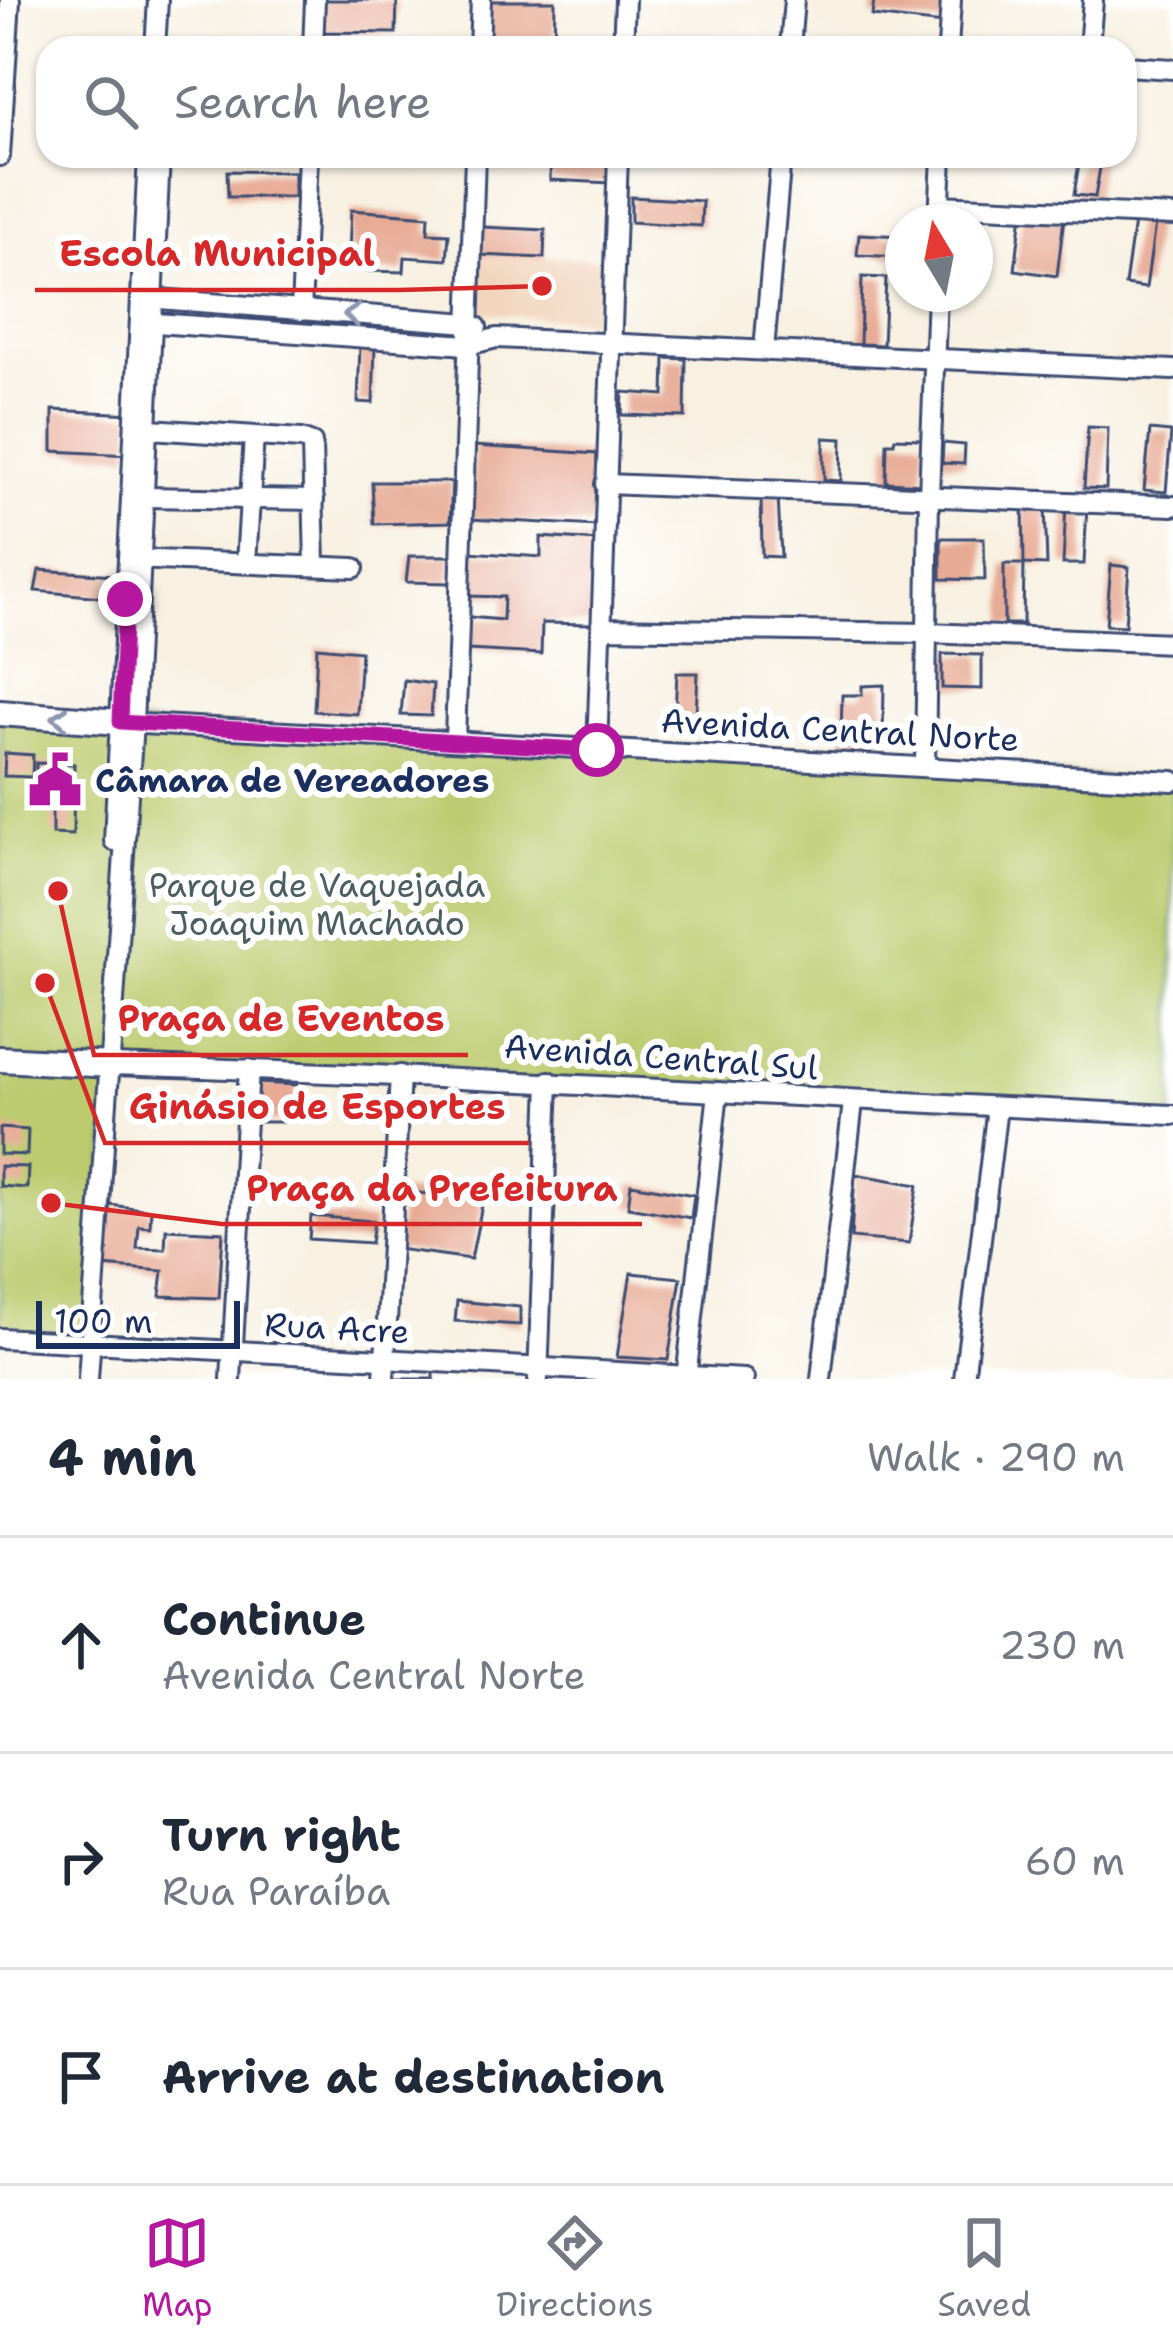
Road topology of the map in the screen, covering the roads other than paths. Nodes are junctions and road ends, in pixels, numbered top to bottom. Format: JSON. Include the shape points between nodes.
{"nodes":[{"id":1,"x":10,"y":0,"type":"edge"},
{"id":2,"x":158,"y":0,"type":"edge"},
{"id":3,"x":167,"y":0,"type":"edge"},
{"id":4,"x":315,"y":0,"type":"edge"},
{"id":5,"x":482,"y":0,"type":"edge"},
{"id":6,"x":625,"y":0,"type":"edge"},
{"id":7,"x":794,"y":0,"type":"edge"},
{"id":8,"x":951,"y":0,"type":"edge"},
{"id":9,"x":1093,"y":0,"type":"edge"},
{"id":10,"x":155,"y":36,"type":"edge"},
{"id":11,"x":166,"y":36,"type":"edge"},
{"id":12,"x":314,"y":36,"type":"edge"},
{"id":13,"x":480,"y":36,"type":"edge"},
{"id":14,"x":624,"y":36,"type":"edge"},
{"id":15,"x":791,"y":36,"type":"edge"},
{"id":16,"x":949,"y":36,"type":"edge"},
{"id":17,"x":1090,"y":36,"type":"edge"},
{"id":18,"x":1137,"y":67,"type":"edge"},
{"id":19,"x":1173,"y":69,"type":"edge"},
{"id":20,"x":0,"y":156,"type":"edge"},
{"id":21,"x":148,"y":168,"type":"edge"},
{"id":22,"x":159,"y":168,"type":"edge"},
{"id":23,"x":307,"y":168,"type":"edge"},
{"id":24,"x":475,"y":168,"type":"edge"},
{"id":25,"x":617,"y":168,"type":"edge"},
{"id":26,"x":780,"y":168,"type":"edge"},
{"id":27,"x":941,"y":168,"type":"edge"},
{"id":28,"x":940,"y":204,"type":"edge"},
{"id":29,"x":993,"y":214,"type":"edge"},
{"id":30,"x":1173,"y":216,"type":"edge"},
{"id":31,"x":147,"y":298,"type":"junction"},
{"id":32,"x":301,"y":311,"type":"junction"},
{"id":33,"x":936,"y":312,"type":"edge"},
{"id":34,"x":146,"y":321,"type":"junction"},
{"id":35,"x":469,"y":323,"type":"junction"},
{"id":36,"x":497,"y":338,"type":"junction"},
{"id":37,"x":467,"y":345,"type":"junction"},
{"id":38,"x":609,"y":345,"type":"junction"},
{"id":39,"x":764,"y":350,"type":"junction"},
{"id":40,"x":935,"y":360,"type":"junction"},
{"id":41,"x":1173,"y":370,"type":"edge"},
{"id":42,"x":150,"y":429,"type":"junction"},
{"id":43,"x":254,"y":436,"type":"junction"},
{"id":44,"x":605,"y":484,"type":"junction"},
{"id":45,"x":928,"y":495,"type":"junction"},
{"id":46,"x":145,"y":497,"type":"junction"},
{"id":47,"x":250,"y":500,"type":"junction"},
{"id":48,"x":314,"y":500,"type":"junction"},
{"id":49,"x":1173,"y":506,"type":"edge"},
{"id":50,"x":134,"y":559,"type":"junction"},
{"id":51,"x":246,"y":563,"type":"junction"},
{"id":52,"x":315,"y":566,"type":"junction"},
{"id":53,"x":353,"y":568,"type":"dead end"},
{"id":54,"x":602,"y":628,"type":"junction"},
{"id":55,"x":928,"y":633,"type":"junction"},
{"id":56,"x":1173,"y":643,"type":"edge"},
{"id":57,"x":0,"y":713,"type":"edge"},
{"id":58,"x":126,"y":723,"type":"junction"},
{"id":59,"x":455,"y":740,"type":"junction"},
{"id":60,"x":597,"y":750,"type":"junction"},
{"id":61,"x":925,"y":767,"type":"junction"},
{"id":62,"x":1173,"y":781,"type":"edge"},
{"id":63,"x":0,"y":1059,"type":"edge"},
{"id":64,"x":107,"y":1064,"type":"junction"},
{"id":65,"x":249,"y":1069,"type":"junction"},
{"id":66,"x":400,"y":1075,"type":"junction"},
{"id":67,"x":549,"y":1081,"type":"junction"},
{"id":68,"x":718,"y":1092,"type":"junction"},
{"id":69,"x":853,"y":1102,"type":"junction"},
{"id":70,"x":998,"y":1107,"type":"junction"},
{"id":71,"x":1173,"y":1114,"type":"edge"},
{"id":72,"x":0,"y":1338,"type":"edge"},
{"id":73,"x":86,"y":1342,"type":"junction"},
{"id":74,"x":232,"y":1353,"type":"junction"},
{"id":75,"x":385,"y":1370,"type":"edge"},
{"id":76,"x":539,"y":1374,"type":"edge"},
{"id":77,"x":686,"y":1378,"type":"edge"},
{"id":78,"x":84,"y":1379,"type":"edge"},
{"id":79,"x":231,"y":1379,"type":"edge"},
{"id":80,"x":744,"y":1379,"type":"edge"},
{"id":81,"x":821,"y":1379,"type":"edge"},
{"id":82,"x":964,"y":1379,"type":"edge"}],
"edges":[{"from":1,"to":20,"type":"street"},
{"from":2,"to":10,"type":"street"},
{"from":3,"to":11,"type":"street"},
{"from":4,"to":12,"type":"street"},
{"from":5,"to":13,"type":"street"},
{"from":6,"to":14,"type":"street"},
{"from":7,"to":15,"type":"street"},
{"from":8,"to":16,"type":"street"},
{"from":9,"to":17,"type":"street"},
{"from":18,"to":19,"type":"street"},
{"from":21,"to":31,"type":"street"},
{"from":22,"to":31,"type":"street"},
{"from":23,"to":32,"type":"street"},
{"from":24,"to":35,"type":"street"},
{"from":25,"to":38,"type":"street"},
{"from":26,"to":39,"type":"street"},
{"from":27,"to":28,"type":"street"},
{"from":29,"to":30,"type":"street"},
{"from":31,"to":32,"type":"street"},
{"from":31,"to":34,"type":"street"},
{"from":35,"to":32,"type":"street","one_way":true},
{"from":33,"to":40,"type":"street"},
{"from":34,"to":37,"type":"street"},
{"from":34,"to":42,"type":"street"},
{"from":34,"to":50,"type":"street"},
{"from":35,"to":36,"type":"street"},
{"from":35,"to":37,"type":"street"},
{"from":36,"to":37,"type":"street"},
{"from":36,"to":38,"type":"street"},
{"from":37,"to":59,"type":"street"},
{"from":38,"to":39,"type":"street"},
{"from":38,"to":44,"type":"street"},
{"from":39,"to":40,"type":"street"},
{"from":40,"to":41,"type":"street"},
{"from":40,"to":45,"type":"street"},
{"from":42,"to":43,"type":"street"},
{"from":42,"to":46,"type":"street"},
{"from":43,"to":47,"type":"street"},
{"from":43,"to":48,"type":"street","via":[[312,443]]},
{"from":44,"to":45,"type":"street"},
{"from":44,"to":54,"type":"street"},
{"from":45,"to":49,"type":"street"},
{"from":45,"to":55,"type":"street"},
{"from":46,"to":47,"type":"street"},
{"from":46,"to":50,"type":"street"},
{"from":47,"to":48,"type":"street"},
{"from":47,"to":51,"type":"street"},
{"from":48,"to":52,"type":"street"},
{"from":50,"to":51,"type":"street"},
{"from":50,"to":58,"type":"street"},
{"from":51,"to":52,"type":"street"},
{"from":52,"to":53,"type":"street"},
{"from":54,"to":55,"type":"street"},
{"from":54,"to":60,"type":"street"},
{"from":55,"to":56,"type":"street"},
{"from":55,"to":61,"type":"street"},
{"from":58,"to":57,"type":"main road","name":"Avenida Central Norte","one_way":true},
{"from":58,"to":59,"type":"street","name":"Avenida Central Norte"},
{"from":58,"to":64,"type":"street"},
{"from":59,"to":60,"type":"street","name":"Avenida Central Norte"},
{"from":60,"to":61,"type":"street","name":"Avenida Central Norte"},
{"from":61,"to":62,"type":"street","name":"Avenida Central Norte"},
{"from":63,"to":64,"type":"main road","name":"Avenida Central Sul"},
{"from":64,"to":65,"type":"street","name":"Avenida Central Sul"},
{"from":64,"to":73,"type":"street"},
{"from":65,"to":66,"type":"street","name":"Avenida Central Sul"},
{"from":65,"to":74,"type":"street"},
{"from":66,"to":67,"type":"street","name":"Avenida Central Sul"},
{"from":66,"to":75,"type":"street"},
{"from":67,"to":68,"type":"street","name":"Avenida Central Sul"},
{"from":67,"to":76,"type":"street"},
{"from":68,"to":69,"type":"street","name":"Avenida Central Sul"},
{"from":68,"to":77,"type":"street"},
{"from":69,"to":70,"type":"street","name":"Avenida Central Sul"},
{"from":69,"to":81,"type":"street"},
{"from":70,"to":71,"type":"street","name":"Avenida Central Sul"},
{"from":70,"to":82,"type":"street"},
{"from":72,"to":73,"type":"street","name":"Rua Acre"},
{"from":73,"to":74,"type":"street","name":"Rua Acre"},
{"from":73,"to":78,"type":"street"},
{"from":74,"to":75,"type":"street","name":"Rua Acre"},
{"from":74,"to":79,"type":"street"},
{"from":75,"to":76,"type":"street","name":"Rua Acre"},
{"from":76,"to":77,"type":"street","name":"Rua Acre"},
{"from":77,"to":80,"type":"street","name":"Rua Acre"}]}
